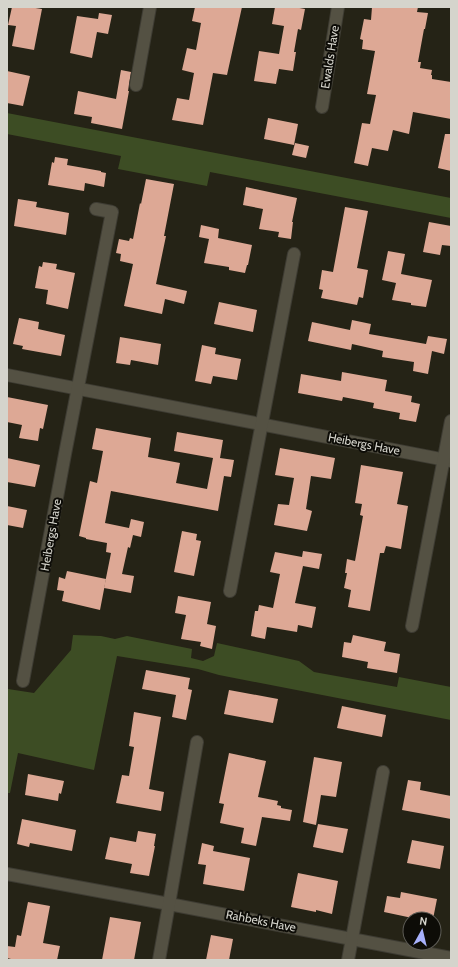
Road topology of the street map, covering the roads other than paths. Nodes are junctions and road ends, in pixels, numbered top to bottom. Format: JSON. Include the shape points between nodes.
{"nodes":[{"id":1,"x":150,"y":7,"type":"edge"},
{"id":2,"x":338,"y":7,"type":"edge"},
{"id":3,"x":136,"y":85,"type":"dead end"},
{"id":4,"x":322,"y":107,"type":"dead end"},
{"id":5,"x":96,"y":209,"type":"dead end"},
{"id":6,"x":294,"y":254,"type":"dead end"},
{"id":7,"x":7,"y":375,"type":"edge"},
{"id":8,"x":78,"y":389,"type":"junction"},
{"id":9,"x":451,"y":421,"type":"edge"},
{"id":10,"x":262,"y":424,"type":"junction"},
{"id":11,"x":447,"y":460,"type":"edge"},
{"id":12,"x":230,"y":591,"type":"dead end"},
{"id":13,"x":412,"y":626,"type":"dead end"},
{"id":14,"x":23,"y":681,"type":"dead end"},
{"id":15,"x":196,"y":742,"type":"dead end"},
{"id":16,"x":383,"y":772,"type":"dead end"},
{"id":17,"x":7,"y":874,"type":"edge"},
{"id":18,"x":169,"y":904,"type":"junction"},
{"id":19,"x":352,"y":939,"type":"junction"},
{"id":20,"x":451,"y":958,"type":"edge"},
{"id":21,"x":158,"y":960,"type":"edge"},
{"id":22,"x":348,"y":960,"type":"edge"}],
"edges":[{"from":1,"to":3,"type":"street"},
{"from":2,"to":4,"type":"street","name":"Ewalds Have"},
{"from":5,"to":8,"type":"street","name":"Heibergs Have","via":[[112,212]]},
{"from":6,"to":10,"type":"street"},
{"from":7,"to":8,"type":"street","name":"Heibergs Have"},
{"from":8,"to":10,"type":"street","name":"Heibergs Have"},
{"from":8,"to":14,"type":"street","name":"Heibergs Have"},
{"from":9,"to":11,"type":"street"},
{"from":10,"to":11,"type":"street","name":"Heibergs Have"},
{"from":10,"to":12,"type":"street"},
{"from":11,"to":13,"type":"street"},
{"from":15,"to":18,"type":"street"},
{"from":16,"to":19,"type":"street"},
{"from":17,"to":18,"type":"street","name":"Rahbeks Have"},
{"from":18,"to":19,"type":"street","name":"Rahbeks Have"},
{"from":18,"to":21,"type":"street"},
{"from":19,"to":20,"type":"street","name":"Rahbeks Have"},
{"from":19,"to":22,"type":"street"}]}
